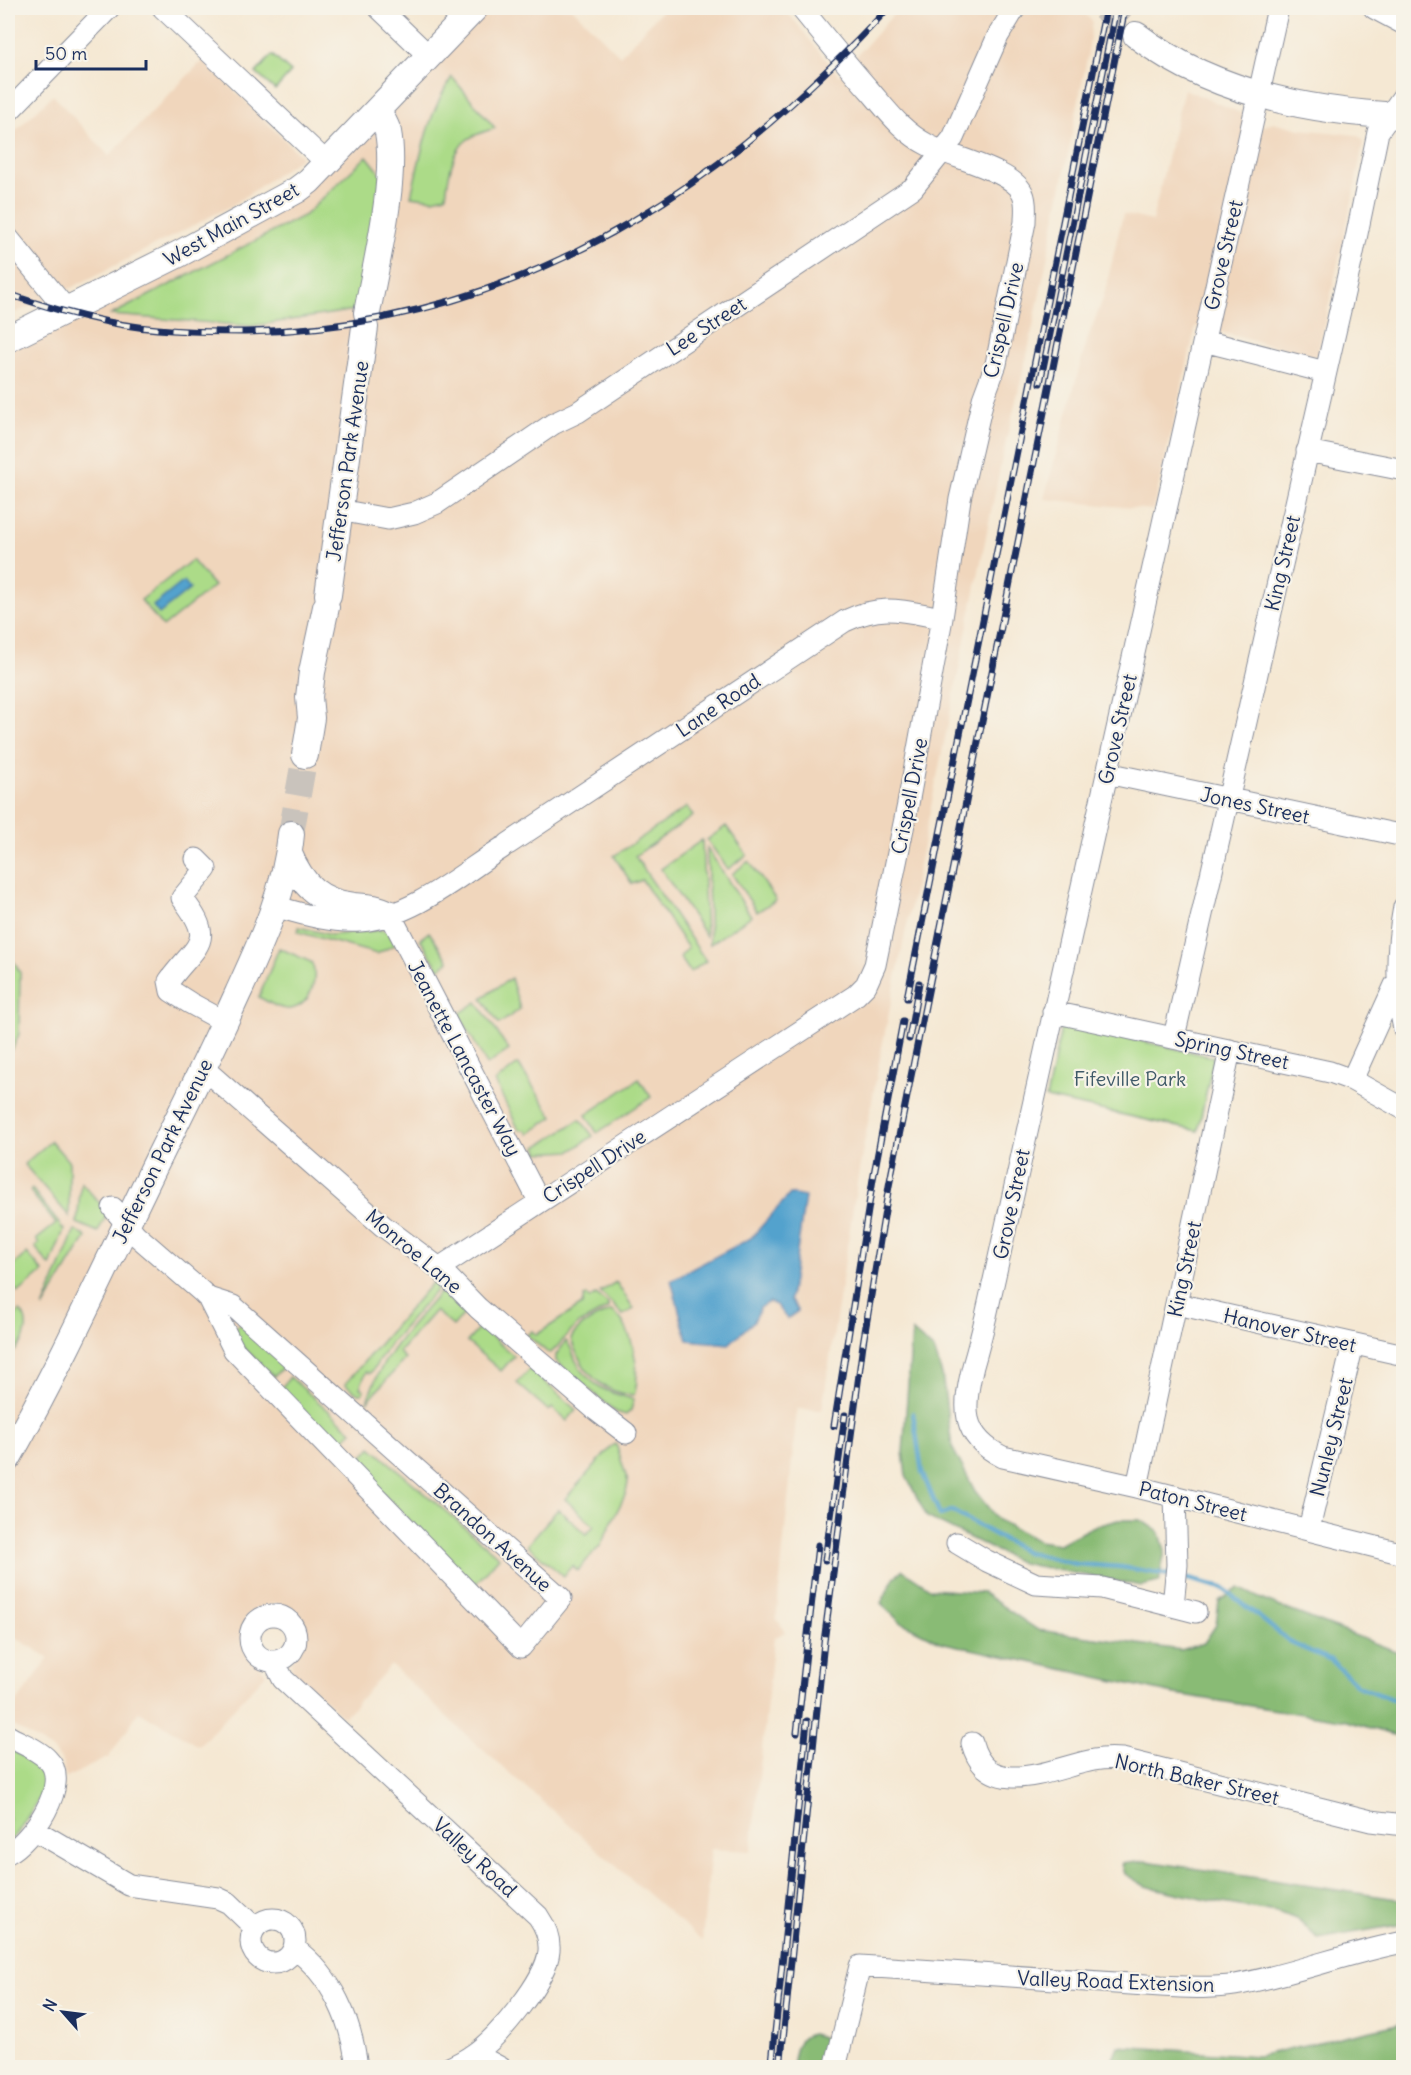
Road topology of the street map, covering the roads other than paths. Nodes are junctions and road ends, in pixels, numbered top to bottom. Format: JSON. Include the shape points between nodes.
{"nodes":[{"id":1,"x":109,"y":8,"type":"edge"},
{"id":2,"x":163,"y":8,"type":"edge"},
{"id":3,"x":379,"y":8,"type":"edge"},
{"id":4,"x":475,"y":8,"type":"edge"},
{"id":5,"x":801,"y":8,"type":"edge"},
{"id":6,"x":1007,"y":8,"type":"edge"},
{"id":7,"x":1015,"y":8,"type":"edge"},
{"id":8,"x":1278,"y":8,"type":"edge"},
{"id":9,"x":1374,"y":8,"type":"edge"},
{"id":10,"x":1404,"y":24,"type":"edge"},
{"id":11,"x":1136,"y":35,"type":"tunnel mouth"},
{"id":12,"x":999,"y":36,"type":"junction"},
{"id":13,"x":429,"y":56,"type":"junction"},
{"id":14,"x":1259,"y":95,"type":"junction"},
{"id":15,"x":1404,"y":95,"type":"edge"},
{"id":16,"x":378,"y":111,"type":"junction"},
{"id":17,"x":8,"y":112,"type":"edge"},
{"id":18,"x":1396,"y":116,"type":"edge"},
{"id":19,"x":942,"y":153,"type":"junction"},
{"id":20,"x":327,"y":163,"type":"junction"},
{"id":21,"x":8,"y":238,"type":"edge"},
{"id":22,"x":66,"y":309,"type":"junction"},
{"id":23,"x":8,"y":339,"type":"edge"},
{"id":24,"x":1204,"y":340,"type":"junction"},
{"id":25,"x":1325,"y":372,"type":"junction"},
{"id":26,"x":1307,"y":451,"type":"junction"},
{"id":27,"x":1404,"y":470,"type":"edge"},
{"id":28,"x":339,"y":510,"type":"junction"},
{"id":29,"x":942,"y":618,"type":"junction"},
{"id":30,"x":305,"y":755,"type":"tunnel mouth"},
{"id":31,"x":1107,"y":773,"type":"junction"},
{"id":32,"x":1229,"y":800,"type":"junction"},
{"id":33,"x":1404,"y":836,"type":"edge"},
{"id":34,"x":196,"y":859,"type":"dead end"},
{"id":35,"x":274,"y":906,"type":"junction"},
{"id":36,"x":1404,"y":907,"type":"edge"},
{"id":37,"x":390,"y":914,"type":"junction"},
{"id":38,"x":1396,"y":982,"type":"junction"},
{"id":39,"x":1053,"y":1012,"type":"junction"},
{"id":40,"x":225,"y":1022,"type":"junction"},
{"id":41,"x":1404,"y":1029,"type":"edge"},
{"id":42,"x":1174,"y":1038,"type":"junction"},
{"id":43,"x":1230,"y":1050,"type":"junction"},
{"id":44,"x":203,"y":1068,"type":"junction"},
{"id":45,"x":1352,"y":1080,"type":"junction"},
{"id":46,"x":1404,"y":1109,"type":"edge"},
{"id":47,"x":539,"y":1201,"type":"junction"},
{"id":48,"x":120,"y":1216,"type":"junction"},
{"id":49,"x":439,"y":1269,"type":"junction"},
{"id":50,"x":208,"y":1298,"type":"junction"},
{"id":51,"x":1177,"y":1304,"type":"junction"},
{"id":52,"x":1353,"y":1344,"type":"junction"},
{"id":53,"x":1404,"y":1355,"type":"edge"},
{"id":54,"x":626,"y":1433,"type":"dead end"},
{"id":55,"x":985,"y":1446,"type":"joint"},
{"id":56,"x":8,"y":1458,"type":"edge"},
{"id":57,"x":1137,"y":1487,"type":"junction"},
{"id":58,"x":1175,"y":1496,"type":"junction"},
{"id":59,"x":1309,"y":1529,"type":"junction"},
{"id":60,"x":957,"y":1543,"type":"dead end"},
{"id":61,"x":1404,"y":1554,"type":"edge"},
{"id":62,"x":1173,"y":1606,"type":"junction"},
{"id":63,"x":1196,"y":1612,"type":"dead end"},
{"id":64,"x":274,"y":1661,"type":"dead end"},
{"id":65,"x":8,"y":1736,"type":"edge"},
{"id":66,"x":972,"y":1743,"type":"dead end"},
{"id":67,"x":1404,"y":1825,"type":"edge"},
{"id":68,"x":35,"y":1830,"type":"junction"},
{"id":69,"x":8,"y":1852,"type":"edge"},
{"id":70,"x":255,"y":1928,"type":"junction"},
{"id":71,"x":1404,"y":1942,"type":"edge"},
{"id":72,"x":294,"y":1948,"type":"junction"},
{"id":73,"x":475,"y":2054,"type":"junction"},
{"id":74,"x":357,"y":2067,"type":"edge"},
{"id":75,"x":449,"y":2067,"type":"edge"},
{"id":76,"x":501,"y":2067,"type":"edge"},
{"id":77,"x":835,"y":2067,"type":"edge"}],
"edges":[{"from":1,"to":17,"type":"street"},
{"from":2,"to":20,"type":"street"},
{"from":3,"to":13,"type":"street"},
{"from":4,"to":13,"type":"main road","name":"West Main Street"},
{"from":5,"to":19,"type":"street","name":"Crispell Drive","via":[[897,124]]},
{"from":6,"to":12,"type":"street","name":"Lee Street"},
{"from":7,"to":12,"type":"street","name":"Lee Street"},
{"from":8,"to":14,"type":"street","name":"Grove Street"},
{"from":9,"to":10,"type":"street"},
{"from":11,"to":14,"type":"main road","via":[[1174,62]]},
{"from":12,"to":19,"type":"street","name":"Lee Street","via":[[953,138]]},
{"from":13,"to":16,"type":"main road","name":"West Main Street"},
{"from":14,"to":18,"type":"main road","via":[[1321,109]]},
{"from":14,"to":24,"type":"street","name":"Grove Street"},
{"from":15,"to":18,"type":"street","name":"King Street"},
{"from":16,"to":20,"type":"main road","name":"West Main Street"},
{"from":16,"to":28,"type":"main road","name":"Jefferson Park Avenue","via":[[387,130],[390,164],[386,205]]},
{"from":18,"to":25,"type":"street","name":"King Street","via":[[1378,132]]},
{"from":19,"to":28,"type":"street","name":"Lee Street","via":[[913,188],[437,504],[388,519]]},
{"from":19,"to":29,"type":"street","name":"Crispell Drive","via":[[1013,181],[1023,193],[1026,205],[996,364],[983,399],[960,499]]},
{"from":20,"to":22,"type":"main road","name":"West Main Street","via":[[286,196]]},
{"from":21,"to":22,"type":"street"},
{"from":22,"to":23,"type":"main road","name":"West Main Street"},
{"from":24,"to":25,"type":"street"},
{"from":24,"to":31,"type":"street","name":"Grove Street"},
{"from":25,"to":26,"type":"street","name":"King Street"},
{"from":26,"to":27,"type":"street"},
{"from":26,"to":32,"type":"street","name":"King Street"},
{"from":28,"to":30,"type":"main road","name":"Jefferson Park Avenue","via":[[326,610],[312,672]]},
{"from":29,"to":37,"type":"street","name":"Lane Road","via":[[890,608],[864,612],[845,621],[412,906]]},
{"from":29,"to":47,"type":"street","name":"Crispell Drive","via":[[875,965],[866,985],[774,1050]]},
{"from":31,"to":32,"type":"street","name":"Jones Street"},
{"from":31,"to":39,"type":"street","name":"Grove Street"},
{"from":32,"to":33,"type":"street","name":"Jones Street"},
{"from":32,"to":42,"type":"street","name":"King Street"},
{"from":34,"to":40,"type":"street","via":[[206,869],[182,898],[202,929],[200,943],[169,981],[171,991]]},
{"from":35,"to":37,"type":"street","name":"Lane Road","via":[[319,918],[360,921]]},
{"from":35,"to":37,"type":"main road","name":"Jefferson Park Avenue","via":[[290,844],[297,871],[306,885],[338,903],[377,907]]},
{"from":35,"to":40,"type":"main road","name":"Jefferson Park Avenue"},
{"from":36,"to":38,"type":"street"},
{"from":37,"to":47,"type":"street","name":"Jeanette Lancaster Way"},
{"from":38,"to":41,"type":"street"},
{"from":38,"to":45,"type":"street"},
{"from":39,"to":42,"type":"street","name":"Spring Street"},
{"from":39,"to":55,"type":"street","name":"Grove Street","via":[[967,1391],[971,1429]]},
{"from":40,"to":44,"type":"main road","name":"Jefferson Park Avenue"},
{"from":42,"to":43,"type":"street","name":"Spring Street"},
{"from":43,"to":45,"type":"street","name":"Spring Street"},
{"from":43,"to":51,"type":"street","name":"King Street"},
{"from":44,"to":48,"type":"main road","name":"Jefferson Park Avenue"},
{"from":44,"to":49,"type":"street","name":"Monroe Lane","via":[[383,1226]]},
{"from":45,"to":46,"type":"street","name":"Spring Street"},
{"from":47,"to":49,"type":"street","name":"Crispell Drive"},
{"from":48,"to":50,"type":"street","name":"Brandon Avenue"},
{"from":48,"to":56,"type":"main road","name":"Jefferson Park Avenue","via":[[50,1382]]},
{"from":49,"to":54,"type":"street","name":"Monroe Lane","via":[[478,1308]]},
{"from":50,"to":50,"type":"street","name":"Brandon Avenue","via":[[234,1350],[521,1647],[561,1598],[233,1306]]},
{"from":51,"to":52,"type":"street","name":"Hanover Street"},
{"from":51,"to":57,"type":"street","name":"King Street"},
{"from":52,"to":53,"type":"street","name":"Hanover Street"},
{"from":52,"to":59,"type":"street","name":"Nunley Street"},
{"from":55,"to":57,"type":"street","name":"Paton Street","via":[[1003,1457]]},
{"from":57,"to":58,"type":"street","name":"Paton Street"},
{"from":58,"to":59,"type":"street","name":"Paton Street"},
{"from":58,"to":62,"type":"street"},
{"from":59,"to":61,"type":"street","name":"Paton Street"},
{"from":60,"to":62,"type":"street","via":[[1036,1584],[1102,1588]]},
{"from":62,"to":63,"type":"street"},
{"from":64,"to":73,"type":"street","name":"Valley Road","via":[[283,1679],[544,1924],[549,1949],[536,1984]]},
{"from":65,"to":68,"type":"street","via":[[49,1760],[55,1770],[54,1791]]},
{"from":66,"to":67,"type":"street","name":"North Baker Street","via":[[981,1764],[1000,1776],[1039,1775],[1092,1760],[1122,1759],[1371,1821]]},
{"from":68,"to":69,"type":"street"},
{"from":68,"to":70,"type":"street","via":[[129,1885],[224,1901]]},
{"from":70,"to":72,"type":"street","via":[[261,1922],[279,1919],[292,1930]]},
{"from":70,"to":72,"type":"street","via":[[250,1944],[266,1963],[283,1961]]},
{"from":71,"to":77,"type":"street","name":"Valley Road Extension","via":[[1277,1976],[1210,1987],[860,1966]]},
{"from":72,"to":74,"type":"street","via":[[322,1974],[345,2016]]},
{"from":73,"to":75,"type":"street","name":"Valley Road"},
{"from":73,"to":76,"type":"street"}]}
